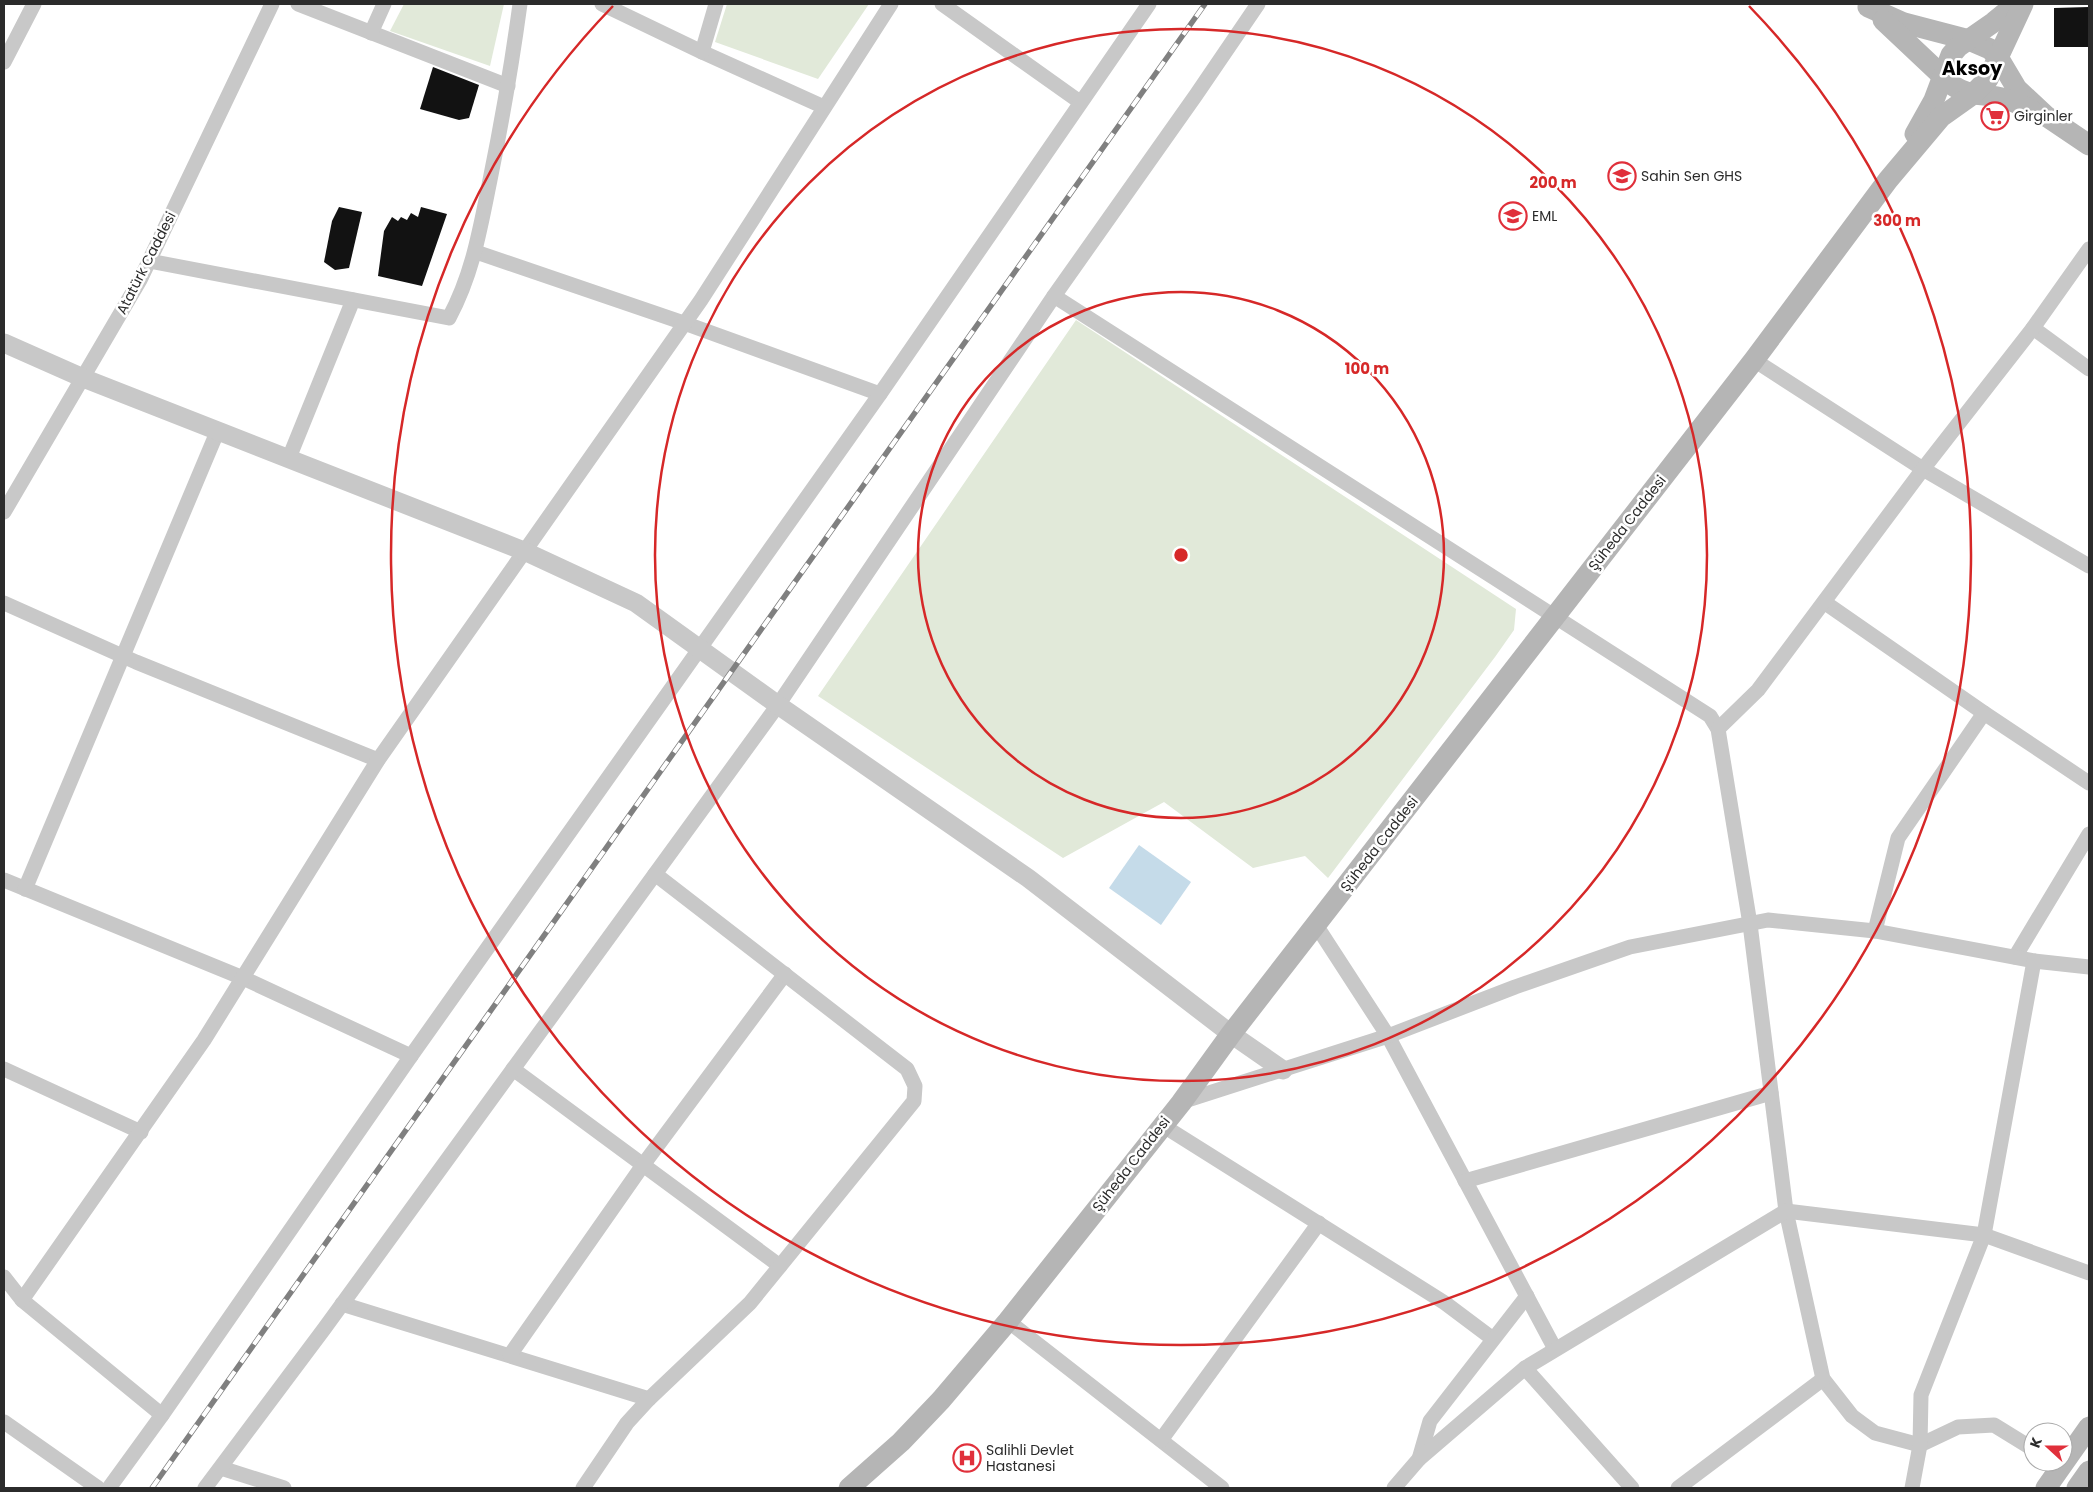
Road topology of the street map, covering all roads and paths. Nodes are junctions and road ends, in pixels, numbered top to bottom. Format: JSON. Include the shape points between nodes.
{"nodes":[{"id":1,"x":34,"y":4,"type":"edge"},
{"id":2,"x":272,"y":4,"type":"edge"},
{"id":3,"x":298,"y":4,"type":"edge"},
{"id":4,"x":384,"y":4,"type":"edge"},
{"id":5,"x":520,"y":4,"type":"edge"},
{"id":6,"x":602,"y":4,"type":"edge"},
{"id":7,"x":716,"y":4,"type":"edge"},
{"id":8,"x":890,"y":4,"type":"edge"},
{"id":9,"x":942,"y":4,"type":"edge"},
{"id":10,"x":1149,"y":4,"type":"edge"},
{"id":11,"x":1258,"y":4,"type":"edge"},
{"id":12,"x":2016,"y":4,"type":"edge"},
{"id":13,"x":2023,"y":4,"type":"edge"},
{"id":14,"x":1866,"y":5,"type":"edge"},
{"id":15,"x":371,"y":33,"type":"junction"},
{"id":16,"x":1969,"y":40,"type":"junction"},
{"id":17,"x":702,"y":52,"type":"junction"},
{"id":18,"x":1998,"y":57,"type":"junction"},
{"id":19,"x":4,"y":60,"type":"edge"},
{"id":20,"x":1944,"y":75,"type":"junction"},
{"id":21,"x":508,"y":86,"type":"junction"},
{"id":22,"x":1972,"y":95,"type":"junction"},
{"id":23,"x":1080,"y":102,"type":"junction"},
{"id":24,"x":824,"y":107,"type":"junction"},
{"id":25,"x":2046,"y":116,"type":"junction"},
{"id":26,"x":2089,"y":145,"type":"edge"},
{"id":27,"x":1888,"y":180,"type":"junction"},
{"id":28,"x":2089,"y":249,"type":"edge"},
{"id":29,"x":476,"y":252,"type":"junction"},
{"id":30,"x":149,"y":261,"type":"junction"},
{"id":31,"x":1054,"y":296,"type":"junction"},
{"id":32,"x":353,"y":300,"type":"junction"},
{"id":33,"x":684,"y":323,"type":"junction"},
{"id":34,"x":2032,"y":328,"type":"junction"},
{"id":35,"x":4,"y":343,"type":"edge"},
{"id":36,"x":1754,"y":360,"type":"junction"},
{"id":37,"x":2089,"y":369,"type":"edge"},
{"id":38,"x":83,"y":378,"type":"junction"},
{"id":39,"x":880,"y":394,"type":"junction"},
{"id":40,"x":218,"y":430,"type":"junction"},
{"id":41,"x":289,"y":458,"type":"junction"},
{"id":42,"x":1923,"y":469,"type":"junction"},
{"id":43,"x":4,"y":512,"type":"edge"},
{"id":44,"x":524,"y":551,"type":"junction"},
{"id":45,"x":2089,"y":564,"type":"edge"},
{"id":46,"x":1824,"y":602,"type":"junction"},
{"id":47,"x":4,"y":603,"type":"edge"},
{"id":48,"x":1554,"y":617,"type":"junction"},
{"id":49,"x":701,"y":648,"type":"junction"},
{"id":50,"x":122,"y":656,"type":"junction"},
{"id":51,"x":778,"y":705,"type":"junction"},
{"id":52,"x":1984,"y":713,"type":"junction"},
{"id":53,"x":1718,"y":728,"type":"junction"},
{"id":54,"x":378,"y":760,"type":"junction"},
{"id":55,"x":2089,"y":783,"type":"edge"},
{"id":56,"x":2089,"y":834,"type":"edge"},
{"id":57,"x":655,"y":874,"type":"junction"},
{"id":58,"x":4,"y":880,"type":"edge"},
{"id":59,"x":25,"y":889,"type":"junction"},
{"id":60,"x":1750,"y":924,"type":"junction"},
{"id":61,"x":1316,"y":925,"type":"junction"},
{"id":62,"x":1875,"y":931,"type":"junction"},
{"id":63,"x":2016,"y":957,"type":"junction"},
{"id":64,"x":2034,"y":961,"type":"junction"},
{"id":65,"x":2089,"y":968,"type":"edge"},
{"id":66,"x":785,"y":974,"type":"junction"},
{"id":67,"x":243,"y":978,"type":"junction"},
{"id":68,"x":1231,"y":1034,"type":"junction"},
{"id":69,"x":1388,"y":1036,"type":"junction"},
{"id":70,"x":411,"y":1056,"type":"junction"},
{"id":71,"x":4,"y":1069,"type":"edge"},
{"id":72,"x":513,"y":1069,"type":"junction"},
{"id":73,"x":1283,"y":1070,"type":"junction"},
{"id":74,"x":1771,"y":1093,"type":"junction"},
{"id":75,"x":1180,"y":1103,"type":"junction"},
{"id":76,"x":1162,"y":1124,"type":"junction"},
{"id":77,"x":141,"y":1132,"type":"junction"},
{"id":78,"x":643,"y":1165,"type":"junction"},
{"id":79,"x":1465,"y":1181,"type":"junction"},
{"id":80,"x":1786,"y":1210,"type":"junction"},
{"id":81,"x":1319,"y":1223,"type":"junction"},
{"id":82,"x":1984,"y":1235,"type":"junction"},
{"id":83,"x":780,"y":1266,"type":"junction"},
{"id":84,"x":2089,"y":1273,"type":"edge"},
{"id":85,"x":4,"y":1278,"type":"edge"},
{"id":86,"x":1527,"y":1296,"type":"junction"},
{"id":87,"x":22,"y":1300,"type":"junction"},
{"id":88,"x":342,"y":1304,"type":"junction"},
{"id":89,"x":1008,"y":1321,"type":"junction"},
{"id":90,"x":1493,"y":1338,"type":"junction"},
{"id":91,"x":1555,"y":1349,"type":"junction"},
{"id":92,"x":510,"y":1355,"type":"junction"},
{"id":93,"x":1525,"y":1368,"type":"junction"},
{"id":94,"x":1824,"y":1379,"type":"junction"},
{"id":95,"x":649,"y":1399,"type":"junction"},
{"id":96,"x":162,"y":1414,"type":"junction"},
{"id":97,"x":4,"y":1422,"type":"edge"},
{"id":98,"x":2089,"y":1426,"type":"edge"},
{"id":99,"x":1161,"y":1440,"type":"junction"},
{"id":100,"x":2023,"y":1443,"type":"edge"},
{"id":101,"x":1920,"y":1445,"type":"junction"},
{"id":102,"x":2073,"y":1446,"type":"edge"},
{"id":103,"x":1420,"y":1459,"type":"junction"},
{"id":104,"x":221,"y":1468,"type":"junction"},
{"id":105,"x":2054,"y":1472,"type":"edge"},
{"id":106,"x":2070,"y":1472,"type":"edge"},
{"id":107,"x":2084,"y":1481,"type":"edge"},
{"id":108,"x":98,"y":1488,"type":"edge"},
{"id":109,"x":109,"y":1488,"type":"edge"},
{"id":110,"x":205,"y":1488,"type":"edge"},
{"id":111,"x":284,"y":1488,"type":"edge"},
{"id":112,"x":583,"y":1488,"type":"edge"},
{"id":113,"x":849,"y":1488,"type":"edge"},
{"id":114,"x":1222,"y":1488,"type":"edge"},
{"id":115,"x":1394,"y":1488,"type":"edge"},
{"id":116,"x":1632,"y":1488,"type":"edge"},
{"id":117,"x":1678,"y":1488,"type":"edge"},
{"id":118,"x":1912,"y":1488,"type":"edge"},
{"id":119,"x":2046,"y":1488,"type":"edge"}],
"edges":[{"from":1,"to":19,"type":"street"},
{"from":2,"to":30,"type":"street","name":"Atatürk Caddesi"},
{"from":3,"to":15,"type":"street"},
{"from":4,"to":15,"type":"street"},
{"from":5,"to":21,"type":"street"},
{"from":6,"to":17,"type":"street"},
{"from":7,"to":17,"type":"street"},
{"from":8,"to":24,"type":"street"},
{"from":9,"to":23,"type":"street"},
{"from":10,"to":23,"type":"street"},
{"from":11,"to":31,"type":"street"},
{"from":12,"to":16,"type":"main road"},
{"from":13,"to":18,"type":"main road"},
{"from":14,"to":16,"type":"main road","via":[[1904,23]]},
{"from":14,"to":20,"type":"main road"},
{"from":15,"to":21,"type":"street"},
{"from":16,"to":18,"type":"main road","via":[[1990,49]]},
{"from":16,"to":20,"type":"main road","via":[[1951,56]]},
{"from":17,"to":24,"type":"street"},
{"from":18,"to":22,"type":"main road","via":[[1988,79]]},
{"from":18,"to":25,"type":"main road","via":[[2017,89]]},
{"from":20,"to":22,"type":"main road","via":[[1952,85]]},
{"from":20,"to":27,"type":"main road","via":[[1922,122]]},
{"from":21,"to":29,"type":"street"},
{"from":22,"to":25,"type":"main road","via":[[2006,99]]},
{"from":22,"to":27,"type":"main road","via":[[1941,118]]},
{"from":23,"to":39,"type":"street"},
{"from":24,"to":33,"type":"street"},
{"from":25,"to":26,"type":"main road"},
{"from":27,"to":36,"type":"main road","name":"Şüheda Caddesi"},
{"from":28,"to":34,"type":"street"},
{"from":29,"to":32,"type":"street","via":[[462,293],[448,318]]},
{"from":29,"to":33,"type":"street"},
{"from":30,"to":32,"type":"street"},
{"from":30,"to":38,"type":"street","name":"Atatürk Caddesi"},
{"from":31,"to":48,"type":"street"},
{"from":31,"to":51,"type":"street"},
{"from":32,"to":41,"type":"street"},
{"from":33,"to":39,"type":"street"},
{"from":33,"to":44,"type":"street"},
{"from":34,"to":37,"type":"street"},
{"from":34,"to":42,"type":"street"},
{"from":35,"to":38,"type":"street"},
{"from":36,"to":42,"type":"street"},
{"from":36,"to":48,"type":"main road","name":"Şüheda Caddesi"},
{"from":38,"to":40,"type":"street"},
{"from":38,"to":43,"type":"street","name":"Atatürk Caddesi"},
{"from":39,"to":49,"type":"street"},
{"from":40,"to":41,"type":"street"},
{"from":40,"to":50,"type":"street"},
{"from":41,"to":44,"type":"street"},
{"from":42,"to":45,"type":"street"},
{"from":42,"to":46,"type":"street"},
{"from":44,"to":49,"type":"street","via":[[636,603]]},
{"from":44,"to":54,"type":"street"},
{"from":46,"to":52,"type":"street"},
{"from":46,"to":53,"type":"street","via":[[1758,690]]},
{"from":47,"to":50,"type":"street"},
{"from":48,"to":53,"type":"street","via":[[1710,716]]},
{"from":48,"to":61,"type":"main road","name":"Şüheda Caddesi"},
{"from":49,"to":51,"type":"street"},
{"from":49,"to":70,"type":"street"},
{"from":50,"to":54,"type":"street"},
{"from":50,"to":59,"type":"street"},
{"from":51,"to":57,"type":"street"},
{"from":51,"to":68,"type":"street","via":[[1028,878]]},
{"from":52,"to":55,"type":"street"},
{"from":52,"to":62,"type":"street","via":[[1898,838]]},
{"from":53,"to":60,"type":"street"},
{"from":54,"to":67,"type":"street"},
{"from":56,"to":63,"type":"street"},
{"from":57,"to":66,"type":"street"},
{"from":57,"to":72,"type":"street"},
{"from":58,"to":59,"type":"street"},
{"from":59,"to":67,"type":"street"},
{"from":60,"to":62,"type":"street","via":[[1768,920]]},
{"from":60,"to":69,"type":"street","via":[[1630,947],[1514,986]]},
{"from":60,"to":74,"type":"street"},
{"from":61,"to":68,"type":"main road","name":"Şüheda Caddesi"},
{"from":61,"to":69,"type":"street"},
{"from":62,"to":63,"type":"street"},
{"from":63,"to":64,"type":"street"},
{"from":64,"to":65,"type":"street"},
{"from":64,"to":82,"type":"street"},
{"from":66,"to":78,"type":"street"},
{"from":66,"to":83,"type":"street","via":[[907,1069],[915,1086],[914,1102]]},
{"from":67,"to":70,"type":"street"},
{"from":67,"to":77,"type":"street"},
{"from":68,"to":73,"type":"street"},
{"from":68,"to":75,"type":"main road","name":"Şüheda Caddesi"},
{"from":69,"to":73,"type":"street"},
{"from":69,"to":79,"type":"street"},
{"from":70,"to":96,"type":"street"},
{"from":71,"to":77,"type":"street"},
{"from":72,"to":78,"type":"street"},
{"from":72,"to":88,"type":"street"},
{"from":73,"to":75,"type":"street"},
{"from":74,"to":79,"type":"street"},
{"from":74,"to":80,"type":"street"},
{"from":75,"to":76,"type":"main road","name":"Şüheda Caddesi"},
{"from":76,"to":81,"type":"street"},
{"from":76,"to":89,"type":"main road","name":"Şüheda Caddesi"},
{"from":77,"to":87,"type":"street"},
{"from":78,"to":83,"type":"street"},
{"from":78,"to":92,"type":"street"},
{"from":79,"to":86,"type":"street"},
{"from":80,"to":82,"type":"street"},
{"from":80,"to":91,"type":"street"},
{"from":80,"to":94,"type":"street"},
{"from":81,"to":90,"type":"street","via":[[1446,1303]]},
{"from":81,"to":99,"type":"street"},
{"from":82,"to":84,"type":"street"},
{"from":82,"to":101,"type":"street","via":[[1921,1394]]},
{"from":83,"to":95,"type":"street","via":[[750,1303]]},
{"from":85,"to":87,"type":"street"},
{"from":86,"to":90,"type":"street"},
{"from":86,"to":91,"type":"street"},
{"from":87,"to":96,"type":"street"},
{"from":88,"to":92,"type":"street"},
{"from":88,"to":104,"type":"street"},
{"from":89,"to":99,"type":"street"},
{"from":89,"to":113,"type":"main road","name":"Şüheda Caddesi","via":[[908,1435]]},
{"from":90,"to":103,"type":"street","via":[[1430,1421]]},
{"from":91,"to":93,"type":"street"},
{"from":92,"to":95,"type":"street"},
{"from":93,"to":103,"type":"street"},
{"from":93,"to":116,"type":"street"},
{"from":94,"to":101,"type":"street","via":[[1852,1416],[1875,1432]]},
{"from":94,"to":117,"type":"street"},
{"from":95,"to":112,"type":"street","via":[[627,1423]]},
{"from":96,"to":109,"type":"street"},
{"from":97,"to":108,"type":"street"},
{"from":98,"to":102,"type":"main road"},
{"from":99,"to":114,"type":"street"},
{"from":100,"to":101,"type":"street","via":[[1994,1426],[1958,1428]]},
{"from":101,"to":118,"type":"street"},
{"from":103,"to":115,"type":"street"},
{"from":104,"to":110,"type":"street"},
{"from":104,"to":111,"type":"street"},
{"from":105,"to":119,"type":"main road"},
{"from":106,"to":107,"type":"street"}]}
